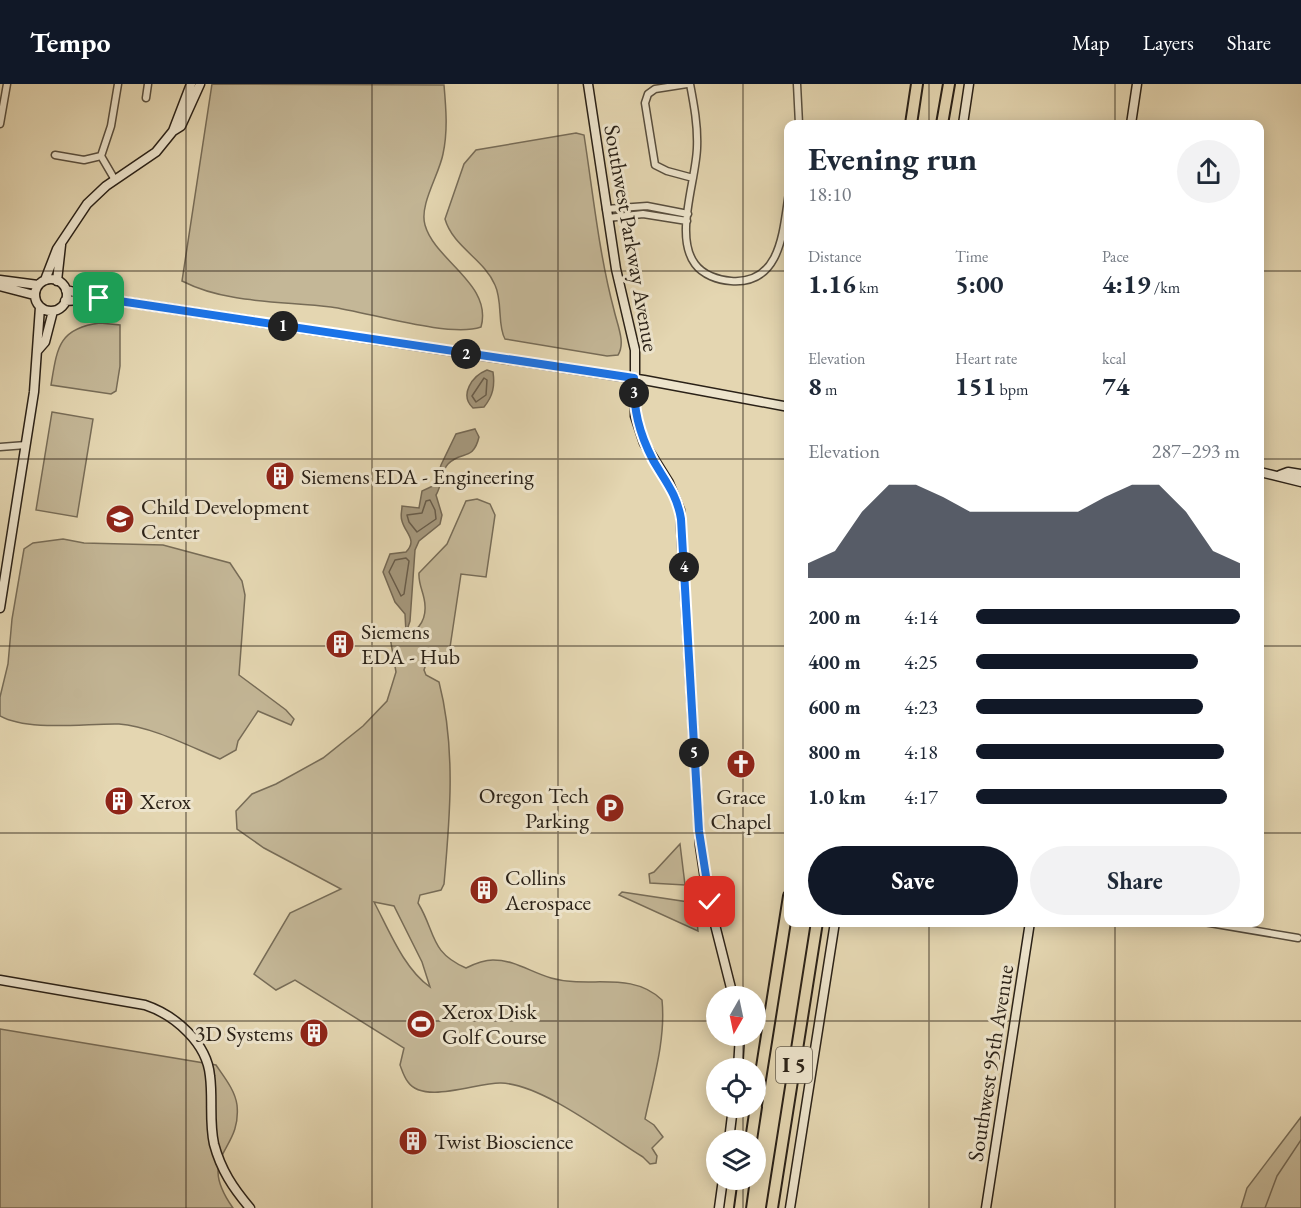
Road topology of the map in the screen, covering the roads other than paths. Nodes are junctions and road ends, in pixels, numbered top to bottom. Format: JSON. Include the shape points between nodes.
{"nodes":[{"id":1,"x":7,"y":84,"type":"edge"},
{"id":2,"x":118,"y":84,"type":"edge"},
{"id":3,"x":148,"y":84,"type":"edge"},
{"id":4,"x":191,"y":84,"type":"edge"},
{"id":5,"x":200,"y":84,"type":"edge"},
{"id":6,"x":588,"y":84,"type":"edge"},
{"id":7,"x":688,"y":84,"type":"edge"},
{"id":8,"x":797,"y":84,"type":"edge"},
{"id":9,"x":917,"y":84,"type":"edge"},
{"id":10,"x":949,"y":84,"type":"edge"},
{"id":11,"x":969,"y":84,"type":"edge"},
{"id":12,"x":1137,"y":84,"type":"edge"},
{"id":13,"x":146,"y":98,"type":"dead end"},
{"id":14,"x":799,"y":120,"type":"edge"},
{"id":15,"x":912,"y":120,"type":"edge"},
{"id":16,"x":943,"y":120,"type":"edge"},
{"id":17,"x":964,"y":120,"type":"edge"},
{"id":18,"x":1132,"y":120,"type":"edge"},
{"id":19,"x":0,"y":124,"type":"edge"},
{"id":20,"x":173,"y":130,"type":"junction"},
{"id":21,"x":55,"y":155,"type":"dead end"},
{"id":22,"x":101,"y":156,"type":"junction"},
{"id":23,"x":693,"y":178,"type":"junction"},
{"id":24,"x":115,"y":180,"type":"junction"},
{"id":25,"x":607,"y":214,"type":"junction"},
{"id":26,"x":688,"y":217,"type":"junction"},
{"id":27,"x":784,"y":220,"type":"edge"},
{"id":28,"x":61,"y":244,"type":"junction"},
{"id":29,"x":0,"y":280,"type":"edge"},
{"id":30,"x":57,"y":280,"type":"junction"},
{"id":31,"x":42,"y":283,"type":"junction"},
{"id":32,"x":0,"y":286,"type":"edge"},
{"id":33,"x":66,"y":290,"type":"junction"},
{"id":34,"x":34,"y":295,"type":"junction"},
{"id":35,"x":99,"y":298,"type":"junction"},
{"id":36,"x":66,"y":301,"type":"junction"},
{"id":37,"x":40,"y":307,"type":"junction"},
{"id":38,"x":53,"y":311,"type":"junction"},
{"id":39,"x":38,"y":350,"type":"junction"},
{"id":40,"x":634,"y":378,"type":"junction"},
{"id":41,"x":784,"y":406,"type":"edge"},
{"id":42,"x":26,"y":445,"type":"junction"},
{"id":43,"x":0,"y":447,"type":"edge"},
{"id":44,"x":1264,"y":473,"type":"edge"},
{"id":45,"x":1301,"y":474,"type":"edge"},
{"id":46,"x":1280,"y":475,"type":"junction"},
{"id":47,"x":1301,"y":482,"type":"edge"},
{"id":48,"x":0,"y":608,"type":"edge"},
{"id":49,"x":784,"y":927,"type":"edge"},
{"id":50,"x":816,"y":927,"type":"edge"},
{"id":51,"x":834,"y":927,"type":"edge"},
{"id":52,"x":1029,"y":927,"type":"edge"},
{"id":53,"x":1233,"y":927,"type":"edge"},
{"id":54,"x":1298,"y":938,"type":"dead end"},
{"id":55,"x":0,"y":980,"type":"edge"},
{"id":56,"x":730,"y":986,"type":"edge"},
{"id":57,"x":764,"y":1058,"type":"edge"},
{"id":58,"x":721,"y":1190,"type":"edge"},
{"id":59,"x":742,"y":1190,"type":"edge"},
{"id":60,"x":250,"y":1208,"type":"edge"},
{"id":61,"x":719,"y":1208,"type":"edge"},
{"id":62,"x":740,"y":1208,"type":"edge"},
{"id":63,"x":772,"y":1208,"type":"edge"},
{"id":64,"x":790,"y":1208,"type":"edge"},
{"id":65,"x":986,"y":1208,"type":"edge"}],
"edges":[{"from":1,"to":19,"type":"street"},
{"from":2,"to":22,"type":"street","via":[[110,131]]},
{"from":3,"to":13,"type":"street"},
{"from":4,"to":20,"type":"main road"},
{"from":5,"to":20,"type":"main road","via":[[181,126]]},
{"from":6,"to":25,"type":"main road","name":"Southwest Parkway Avenue"},
{"from":7,"to":23,"type":"street","via":[[697,130]]},
{"from":7,"to":23,"type":"street","via":[[655,89],[648,94],[645,104],[655,165]]},
{"from":8,"to":14,"type":"street"},
{"from":9,"to":15,"type":"highway"},
{"from":10,"to":16,"type":"highway"},
{"from":11,"to":17,"type":"main road"},
{"from":12,"to":18,"type":"main road"},
{"from":20,"to":24,"type":"main road","via":[[156,152]]},
{"from":21,"to":22,"type":"street","via":[[84,160]]},
{"from":22,"to":24,"type":"street"},
{"from":23,"to":26,"type":"street"},
{"from":24,"to":28,"type":"main road","via":[[87,204]]},
{"from":25,"to":26,"type":"street"},
{"from":25,"to":40,"type":"main road","name":"Southwest Parkway Avenue","via":[[620,295],[634,347]]},
{"from":26,"to":27,"type":"street","via":[[686,244],[696,266],[717,278],[742,281],[762,273],[778,253]]},
{"from":28,"to":30,"type":"main road"},
{"from":28,"to":31,"type":"main road"},
{"from":29,"to":31,"type":"main road"},
{"from":30,"to":31,"type":"main road"},
{"from":30,"to":33,"type":"main road"},
{"from":31,"to":34,"type":"main road"},
{"from":32,"to":34,"type":"main road"},
{"from":33,"to":35,"type":"main road"},
{"from":33,"to":36,"type":"main road"},
{"from":34,"to":37,"type":"main road"},
{"from":35,"to":36,"type":"main road"},
{"from":35,"to":40,"type":"main road"},
{"from":36,"to":38,"type":"main road"},
{"from":37,"to":38,"type":"main road"},
{"from":37,"to":39,"type":"main road"},
{"from":38,"to":39,"type":"main road","via":[[45,342]]},
{"from":39,"to":42,"type":"main road"},
{"from":40,"to":41,"type":"main road"},
{"from":40,"to":56,"type":"main road","name":"Southwest Parkway Avenue","via":[[639,429],[672,487],[680,510],[700,846],[707,893]]},
{"from":42,"to":43,"type":"street"},
{"from":42,"to":48,"type":"main road"},
{"from":44,"to":46,"type":"main road"},
{"from":45,"to":46,"type":"main road"},
{"from":46,"to":47,"type":"main road"},
{"from":49,"to":57,"type":"highway","number":"I 5"},
{"from":50,"to":63,"type":"highway","number":"I 5"},
{"from":51,"to":64,"type":"main road"},
{"from":52,"to":65,"type":"main road","name":"Southwest 95th Avenue"},
{"from":53,"to":54,"type":"street"},
{"from":55,"to":60,"type":"main road","via":[[145,1005],[165,1014],[188,1032],[210,1070],[211,1122],[218,1157]]},
{"from":58,"to":61,"type":"main road"},
{"from":59,"to":62,"type":"highway"}]}
